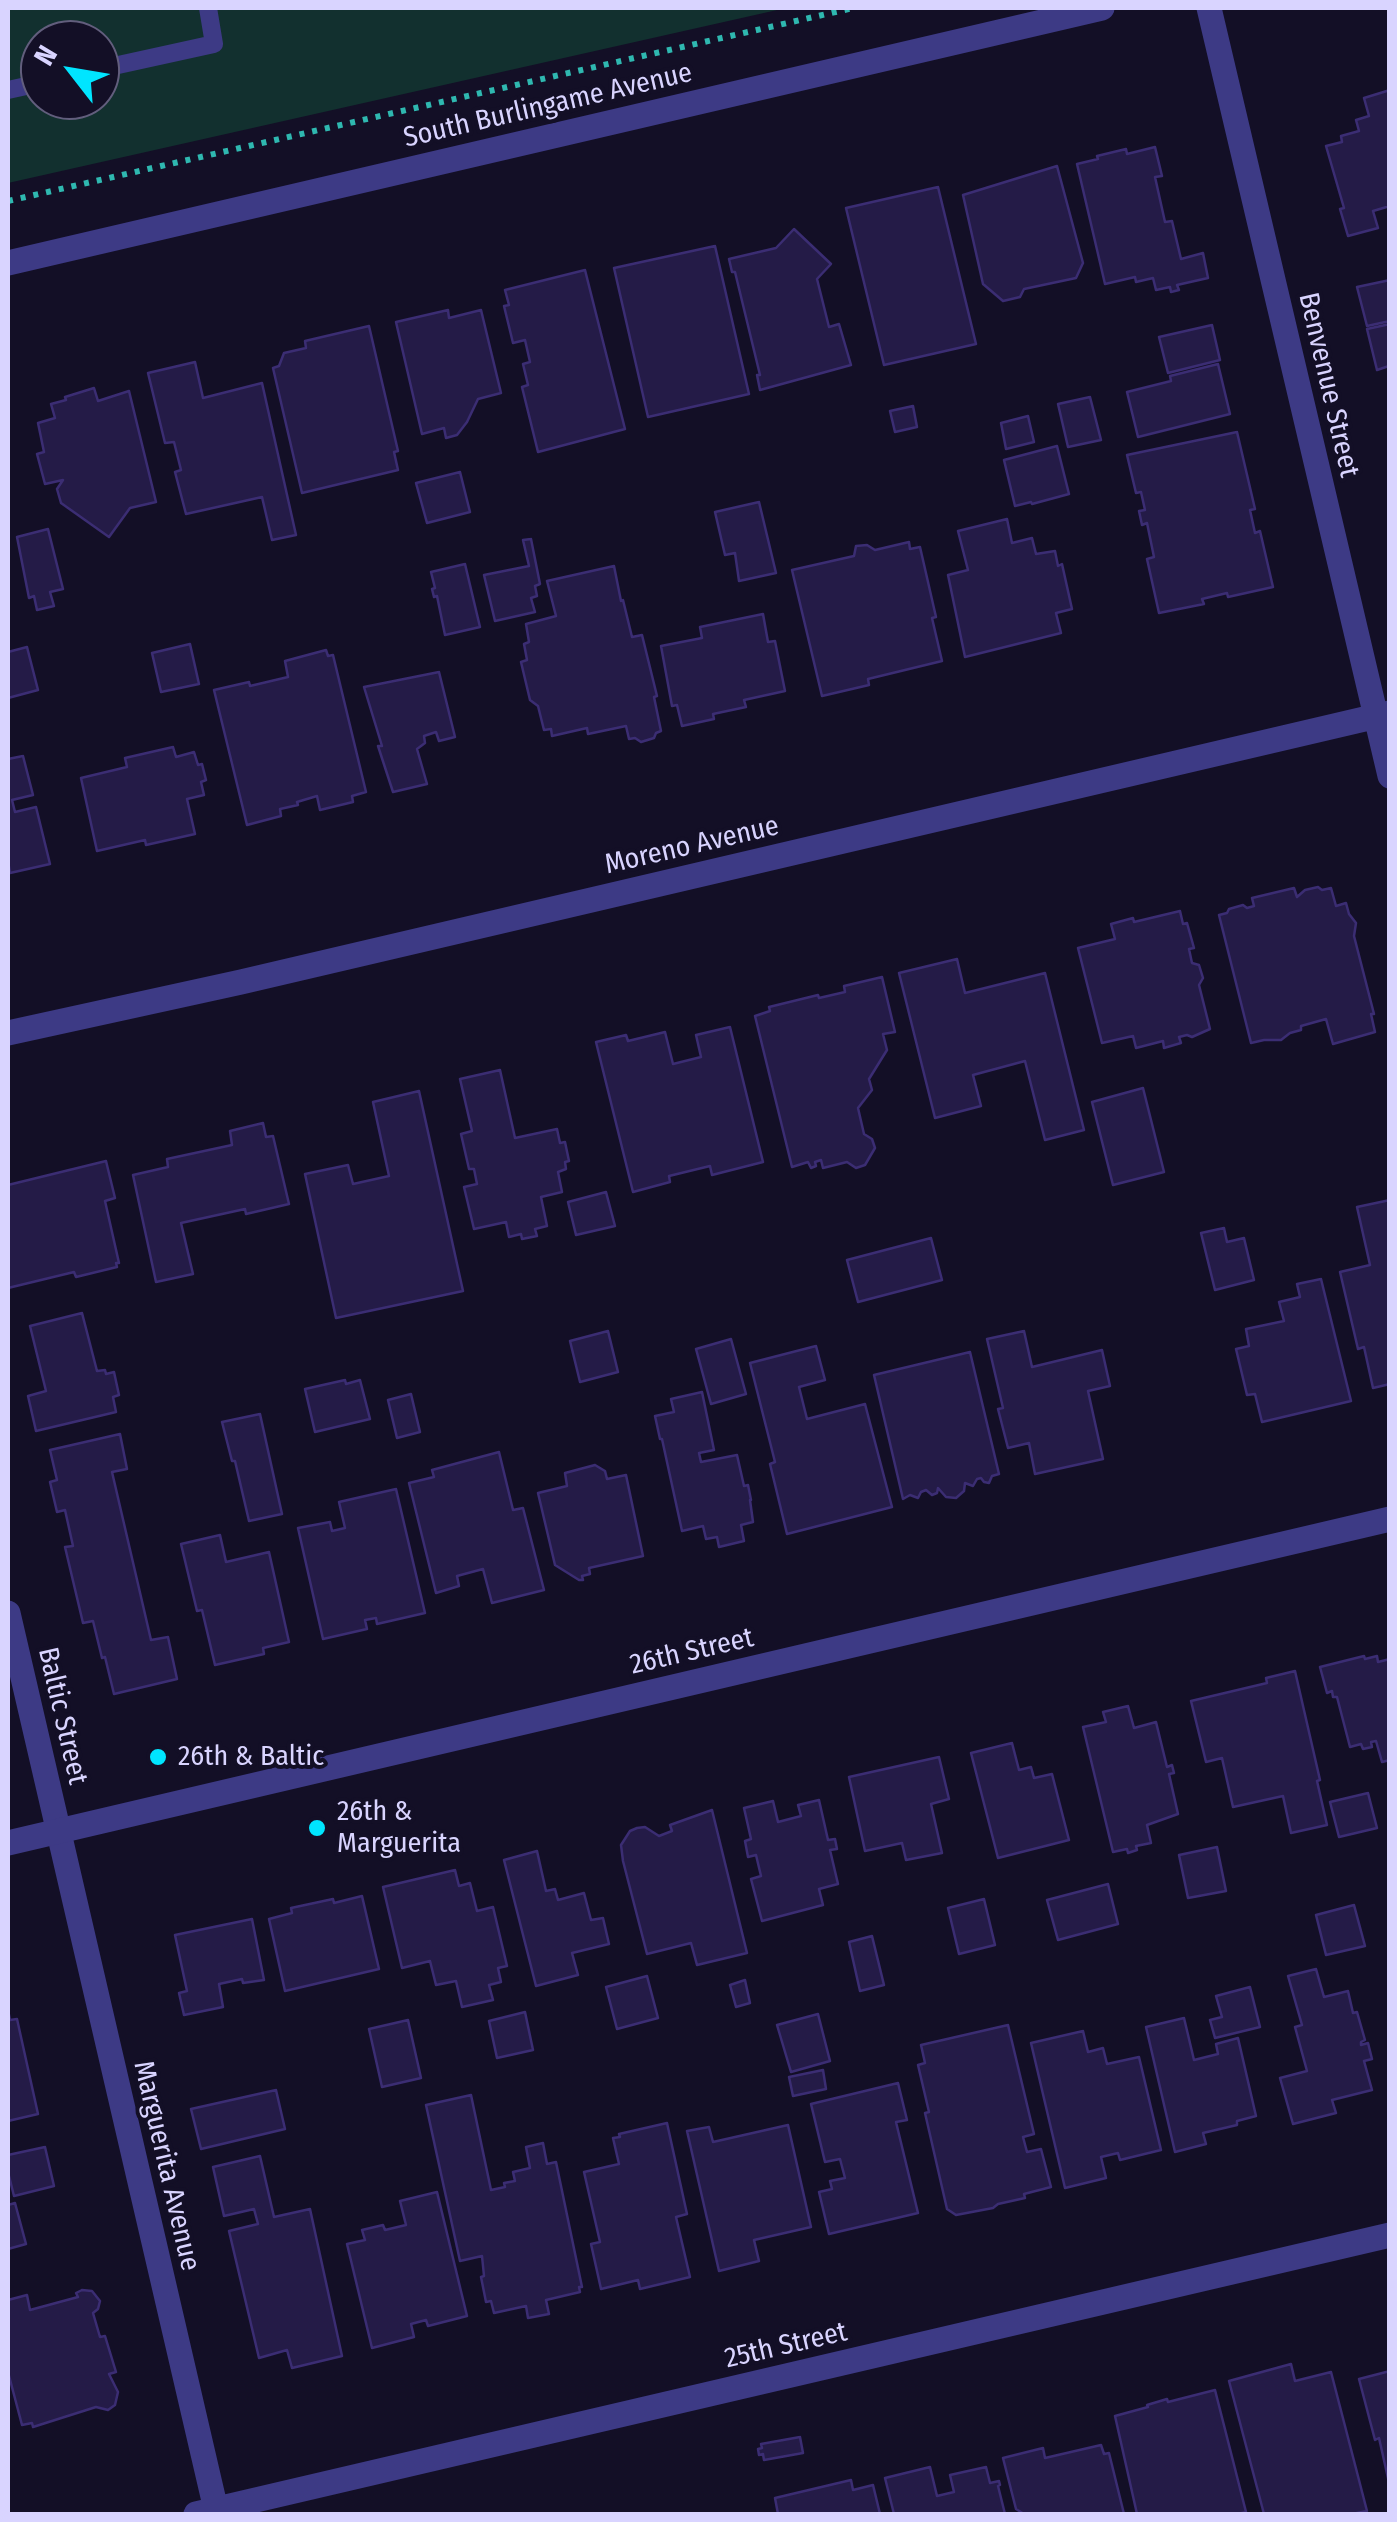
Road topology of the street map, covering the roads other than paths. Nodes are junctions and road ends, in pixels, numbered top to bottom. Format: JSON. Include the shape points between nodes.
{"nodes":[{"id":1,"x":208,"y":8,"type":"edge"},
{"id":2,"x":1102,"y":8,"type":"edge"},
{"id":3,"x":1209,"y":8,"type":"edge"},
{"id":4,"x":120,"y":65,"type":"edge"},
{"id":5,"x":8,"y":263,"type":"edge"},
{"id":6,"x":1382,"y":715,"type":"edge"},
{"id":7,"x":1390,"y":776,"type":"edge"},
{"id":8,"x":8,"y":1032,"type":"edge"},
{"id":9,"x":1390,"y":1518,"type":"edge"},
{"id":10,"x":8,"y":1613,"type":"edge"},
{"id":11,"x":57,"y":1832,"type":"junction"},
{"id":12,"x":8,"y":1844,"type":"edge"},
{"id":13,"x":1390,"y":2235,"type":"edge"},
{"id":14,"x":210,"y":2513,"type":"edge"}],
"edges":[{"from":1,"to":4,"type":"lane","via":[[214,44]]},
{"from":2,"to":5,"type":"street","name":"South Burlingame Avenue"},
{"from":3,"to":6,"type":"street","name":"Benvenue Street"},
{"from":6,"to":7,"type":"street","name":"Benvenue Street"},
{"from":6,"to":8,"type":"street","name":"Moreno Avenue"},
{"from":9,"to":11,"type":"street","name":"26th Street"},
{"from":10,"to":11,"type":"street","name":"Baltic Street"},
{"from":11,"to":12,"type":"street","name":"26th Street"},
{"from":11,"to":14,"type":"street","name":"Marguerita Avenue"},
{"from":13,"to":14,"type":"street","name":"25th Street"}]}
